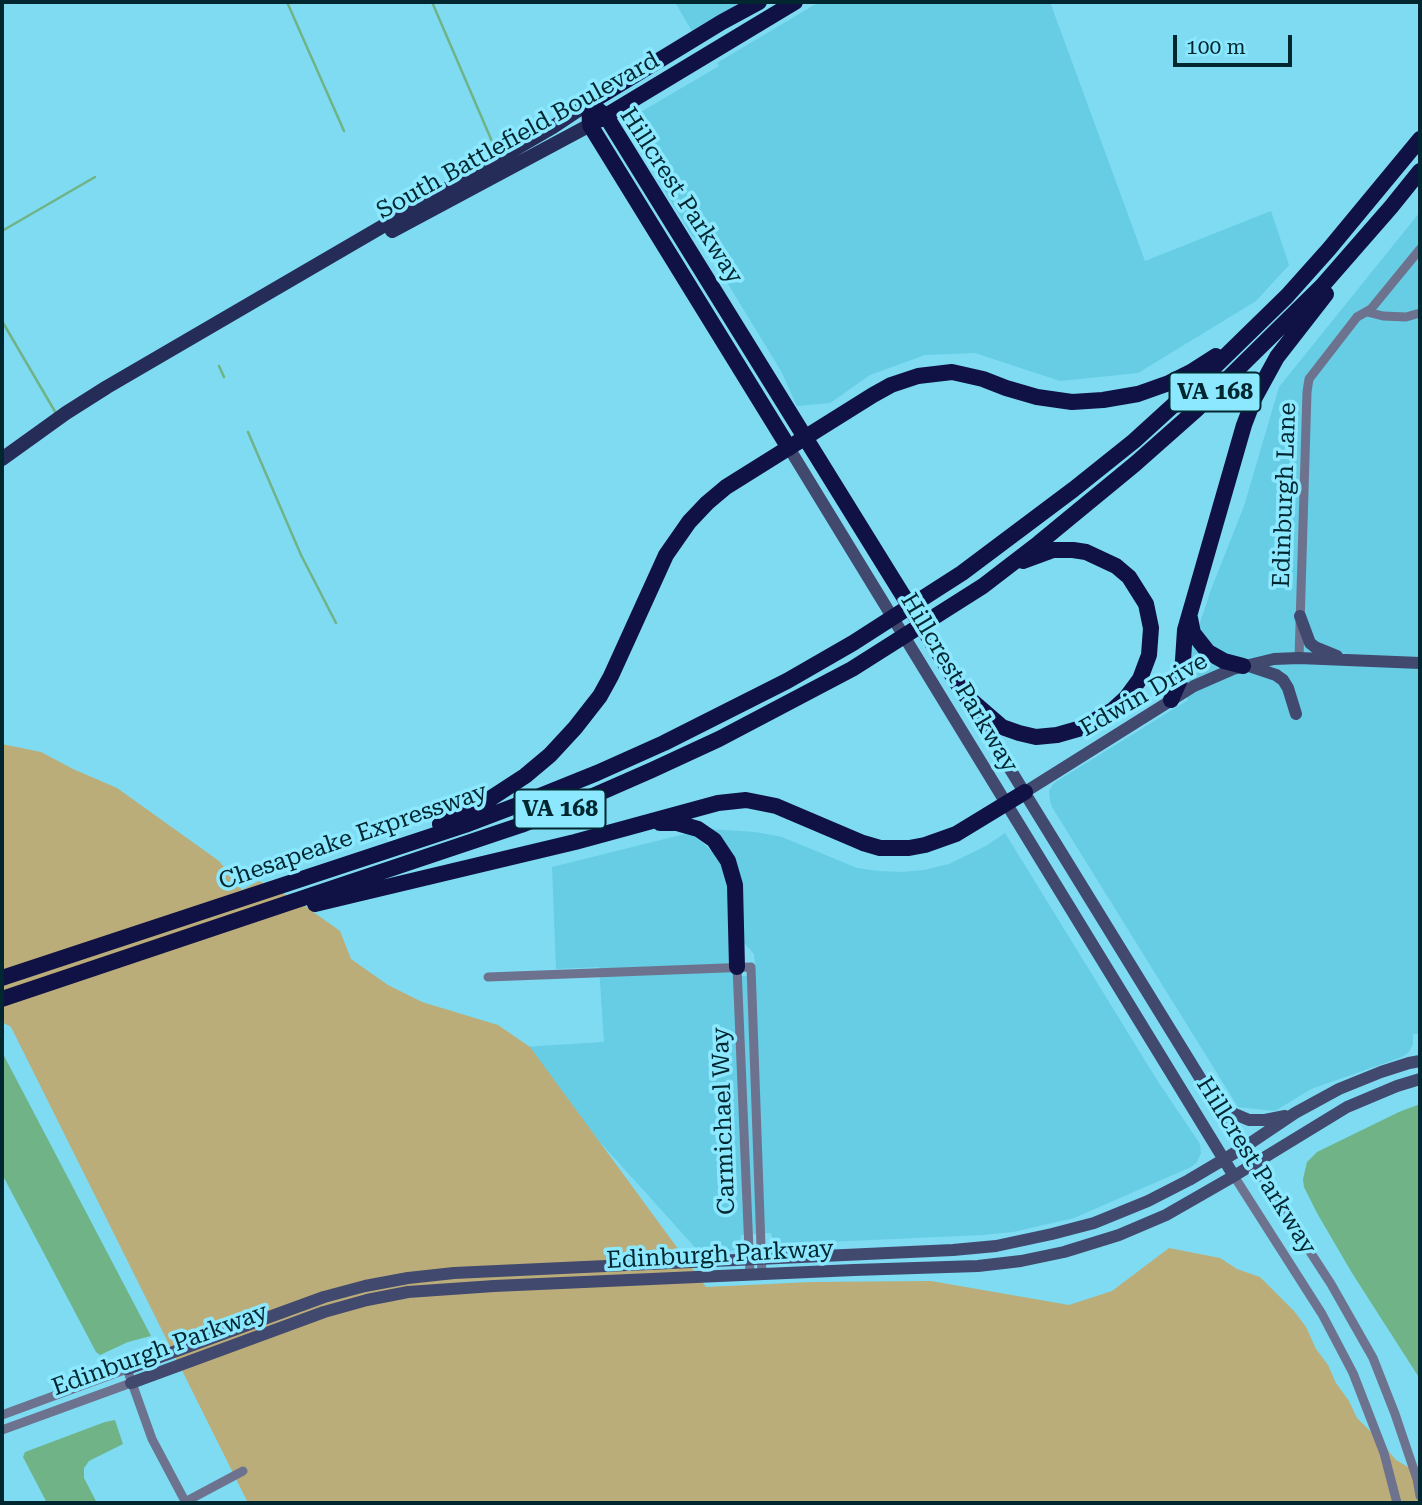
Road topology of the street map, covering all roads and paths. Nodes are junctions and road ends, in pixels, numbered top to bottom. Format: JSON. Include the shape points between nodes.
{"nodes":[{"id":1,"x":759,"y":2,"type":"edge"},
{"id":2,"x":795,"y":2,"type":"edge"},
{"id":3,"x":589,"y":103,"type":"junction"},
{"id":4,"x":606,"y":116,"type":"junction"},
{"id":5,"x":590,"y":125,"type":"junction"},
{"id":6,"x":1420,"y":139,"type":"edge"},
{"id":7,"x":1420,"y":171,"type":"edge"},
{"id":8,"x":1391,"y":207,"type":"junction"},
{"id":9,"x":1420,"y":249,"type":"edge"},
{"id":10,"x":1287,"y":296,"type":"junction"},
{"id":11,"x":257,"y":301,"type":"junction"},
{"id":12,"x":1367,"y":312,"type":"junction"},
{"id":13,"x":1420,"y":313,"type":"edge"},
{"id":14,"x":806,"y":438,"type":"junction"},
{"id":15,"x":789,"y":448,"type":"junction"},
{"id":16,"x":2,"y":459,"type":"edge"},
{"id":17,"x":983,"y":586,"type":"junction"},
{"id":18,"x":1190,"y":614,"type":"junction"},
{"id":19,"x":1300,"y":616,"type":"junction"},
{"id":20,"x":1299,"y":658,"type":"junction"},
{"id":21,"x":1344,"y":659,"type":"junction"},
{"id":22,"x":1420,"y":663,"type":"edge"},
{"id":23,"x":1245,"y":666,"type":"junction"},
{"id":24,"x":964,"y":694,"type":"junction"},
{"id":25,"x":1171,"y":700,"type":"junction"},
{"id":26,"x":1296,"y":714,"type":"dead end"},
{"id":27,"x":1025,"y":792,"type":"junction"},
{"id":28,"x":1007,"y":804,"type":"junction"},
{"id":29,"x":643,"y":823,"type":"junction"},
{"id":30,"x":306,"y":877,"type":"junction"},
{"id":31,"x":211,"y":930,"type":"junction"},
{"id":32,"x":744,"y":967,"type":"junction"},
{"id":33,"x":488,"y":977,"type":"dead end"},
{"id":34,"x":2,"y":978,"type":"edge"},
{"id":35,"x":2,"y":999,"type":"edge"},
{"id":36,"x":1420,"y":1061,"type":"edge"},
{"id":37,"x":1420,"y":1079,"type":"edge"},
{"id":38,"x":1204,"y":1083,"type":"junction"},
{"id":39,"x":1396,"y":1086,"type":"junction"},
{"id":40,"x":1295,"y":1113,"type":"junction"},
{"id":41,"x":1243,"y":1148,"type":"junction"},
{"id":42,"x":1224,"y":1159,"type":"junction"},
{"id":43,"x":1254,"y":1164,"type":"junction"},
{"id":44,"x":1234,"y":1176,"type":"junction"},
{"id":45,"x":755,"y":1259,"type":"junction"},
{"id":46,"x":756,"y":1274,"type":"junction"},
{"id":47,"x":127,"y":1369,"type":"junction"},
{"id":48,"x":131,"y":1383,"type":"junction"},
{"id":49,"x":2,"y":1415,"type":"edge"},
{"id":50,"x":2,"y":1430,"type":"edge"},
{"id":51,"x":243,"y":1471,"type":"dead end"},
{"id":52,"x":1420,"y":1496,"type":"edge"},
{"id":53,"x":186,"y":1503,"type":"edge"},
{"id":54,"x":1397,"y":1503,"type":"edge"}],
"edges":[{"from":1,"to":3,"type":"highway","name":"South Battlefield Boulevard"},
{"from":2,"to":4,"type":"highway","name":"South Battlefield Boulevard"},
{"from":3,"to":4,"type":"highway","name":"Hillcrest Parkway"},
{"from":3,"to":5,"type":"highway","name":"Hillcrest Parkway"},
{"from":3,"to":11,"type":"main road","name":"South Battlefield Boulevard"},
{"from":4,"to":5,"type":"highway","name":"South Battlefield Boulevard"},
{"from":4,"to":14,"type":"highway","name":"Hillcrest Parkway"},
{"from":5,"to":11,"type":"main road","name":"South Battlefield Boulevard"},
{"from":5,"to":15,"type":"highway","name":"Hillcrest Parkway"},
{"from":6,"to":10,"type":"highway","name":"Chesapeake Expressway","number":"VA 168"},
{"from":7,"to":8,"type":"highway","name":"Chesapeake Expressway","number":"VA 168"},
{"from":8,"to":17,"type":"highway","name":"Chesapeake Expressway","number":"VA 168","via":[[1322,286],[1196,410]]},
{"from":8,"to":18,"type":"highway","via":[[1362,252],[1277,357],[1254,399]]},
{"from":9,"to":12,"type":"street","name":"Edinburgh Lane"},
{"from":10,"to":14,"type":"highway","via":[[1213,359],[1138,394],[1061,401],[961,373],[930,374],[891,385]]},
{"from":10,"to":30,"type":"highway","name":"Chesapeake Expressway","number":"VA 168","via":[[1134,441],[1011,537],[939,588],[787,681],[608,768],[465,825]]},
{"from":11,"to":16,"type":"main road","name":"South Battlefield Boulevard","via":[[107,387]]},
{"from":12,"to":13,"type":"street","via":[[1406,317]]},
{"from":12,"to":19,"type":"street","name":"Edinburgh Lane","via":[[1352,323],[1308,385]]},
{"from":14,"to":15,"type":"highway"},
{"from":14,"to":24,"type":"highway","name":"Hillcrest Parkway"},
{"from":15,"to":28,"type":"street","name":"Hillcrest Parkway"},
{"from":15,"to":30,"type":"highway","via":[[726,487],[689,522],[666,555],[600,696],[537,766],[482,804]]},
{"from":17,"to":24,"type":"highway","via":[[1020,562],[1053,550],[1099,557],[1129,577],[1146,604],[1151,628],[1149,655],[1139,679],[1113,710],[1057,735],[1036,737],[1002,727]]},
{"from":17,"to":31,"type":"highway","name":"Chesapeake Expressway","number":"VA 168","via":[[841,675],[652,770],[487,837]]},
{"from":18,"to":23,"type":"highway","via":[[1193,633],[1208,652],[1224,662]]},
{"from":18,"to":25,"type":"highway","via":[[1182,675]]},
{"from":19,"to":20,"type":"street","name":"Edinburgh Lane"},
{"from":19,"to":21,"type":"street","via":[[1310,643]]},
{"from":20,"to":21,"type":"street","name":"Edwin Drive"},
{"from":20,"to":23,"type":"street","name":"Edwin Drive"},
{"from":21,"to":22,"type":"street","name":"Edwin Drive"},
{"from":23,"to":25,"type":"street","name":"Edwin Drive","via":[[1206,680]]},
{"from":23,"to":26,"type":"street","via":[[1283,680]]},
{"from":24,"to":27,"type":"street","name":"Hillcrest Parkway"},
{"from":25,"to":27,"type":"street","name":"Edwin Drive"},
{"from":27,"to":28,"type":"highway"},
{"from":27,"to":38,"type":"street","name":"Hillcrest Parkway"},
{"from":28,"to":29,"type":"highway","via":[[956,834],[894,849],[863,843],[776,806],[746,800]]},
{"from":28,"to":42,"type":"street","name":"Hillcrest Parkway"},
{"from":29,"to":31,"type":"highway"},
{"from":29,"to":32,"type":"highway","via":[[677,823],[714,840],[728,861],[735,885]]},
{"from":30,"to":34,"type":"highway","name":"Chesapeake Expressway","number":"VA 168"},
{"from":31,"to":35,"type":"highway","name":"Chesapeake Expressway","number":"VA 168"},
{"from":32,"to":33,"type":"street"},
{"from":32,"to":45,"type":"street","name":"Carmichael Way"},
{"from":32,"to":45,"type":"street","name":"Carmichael Way"},
{"from":36,"to":39,"type":"street"},
{"from":36,"to":40,"type":"street","name":"Edinburgh Parkway","via":[[1339,1089]]},
{"from":37,"to":39,"type":"street","name":"Edinburgh Parkway"},
{"from":38,"to":40,"type":"street","via":[[1221,1105],[1249,1120]]},
{"from":38,"to":41,"type":"street","name":"Hillcrest Parkway"},
{"from":39,"to":43,"type":"street","name":"Edinburgh Parkway","via":[[1340,1111]]},
{"from":40,"to":41,"type":"street","name":"Edinburgh Parkway"},
{"from":41,"to":42,"type":"street","name":"Edinburgh Parkway"},
{"from":41,"to":43,"type":"street","name":"Hillcrest Parkway"},
{"from":42,"to":44,"type":"street","name":"Hillcrest Parkway"},
{"from":42,"to":45,"type":"street","name":"Edinburgh Parkway","via":[[1121,1213],[1038,1237],[967,1249]]},
{"from":43,"to":44,"type":"street","name":"Edinburgh Parkway"},
{"from":43,"to":52,"type":"street","name":"Hillcrest Parkway","via":[[1373,1358]]},
{"from":44,"to":46,"type":"street","name":"Edinburgh Parkway","via":[[1145,1224],[1035,1258],[978,1266]]},
{"from":44,"to":54,"type":"street","name":"Hillcrest Parkway","via":[[1322,1314],[1353,1373],[1384,1453]]},
{"from":45,"to":46,"type":"street","name":"Carmichael Way"},
{"from":45,"to":47,"type":"street","name":"Edinburgh Parkway","via":[[454,1273],[394,1280],[324,1297]]},
{"from":46,"to":48,"type":"street","name":"Edinburgh Parkway","via":[[451,1288],[381,1297],[324,1312]]},
{"from":47,"to":48,"type":"street"},
{"from":47,"to":49,"type":"street","name":"Edinburgh Parkway"},
{"from":48,"to":50,"type":"street","name":"Edinburgh Parkway"},
{"from":48,"to":53,"type":"street","via":[[152,1439]]},
{"from":51,"to":53,"type":"street"}]}
